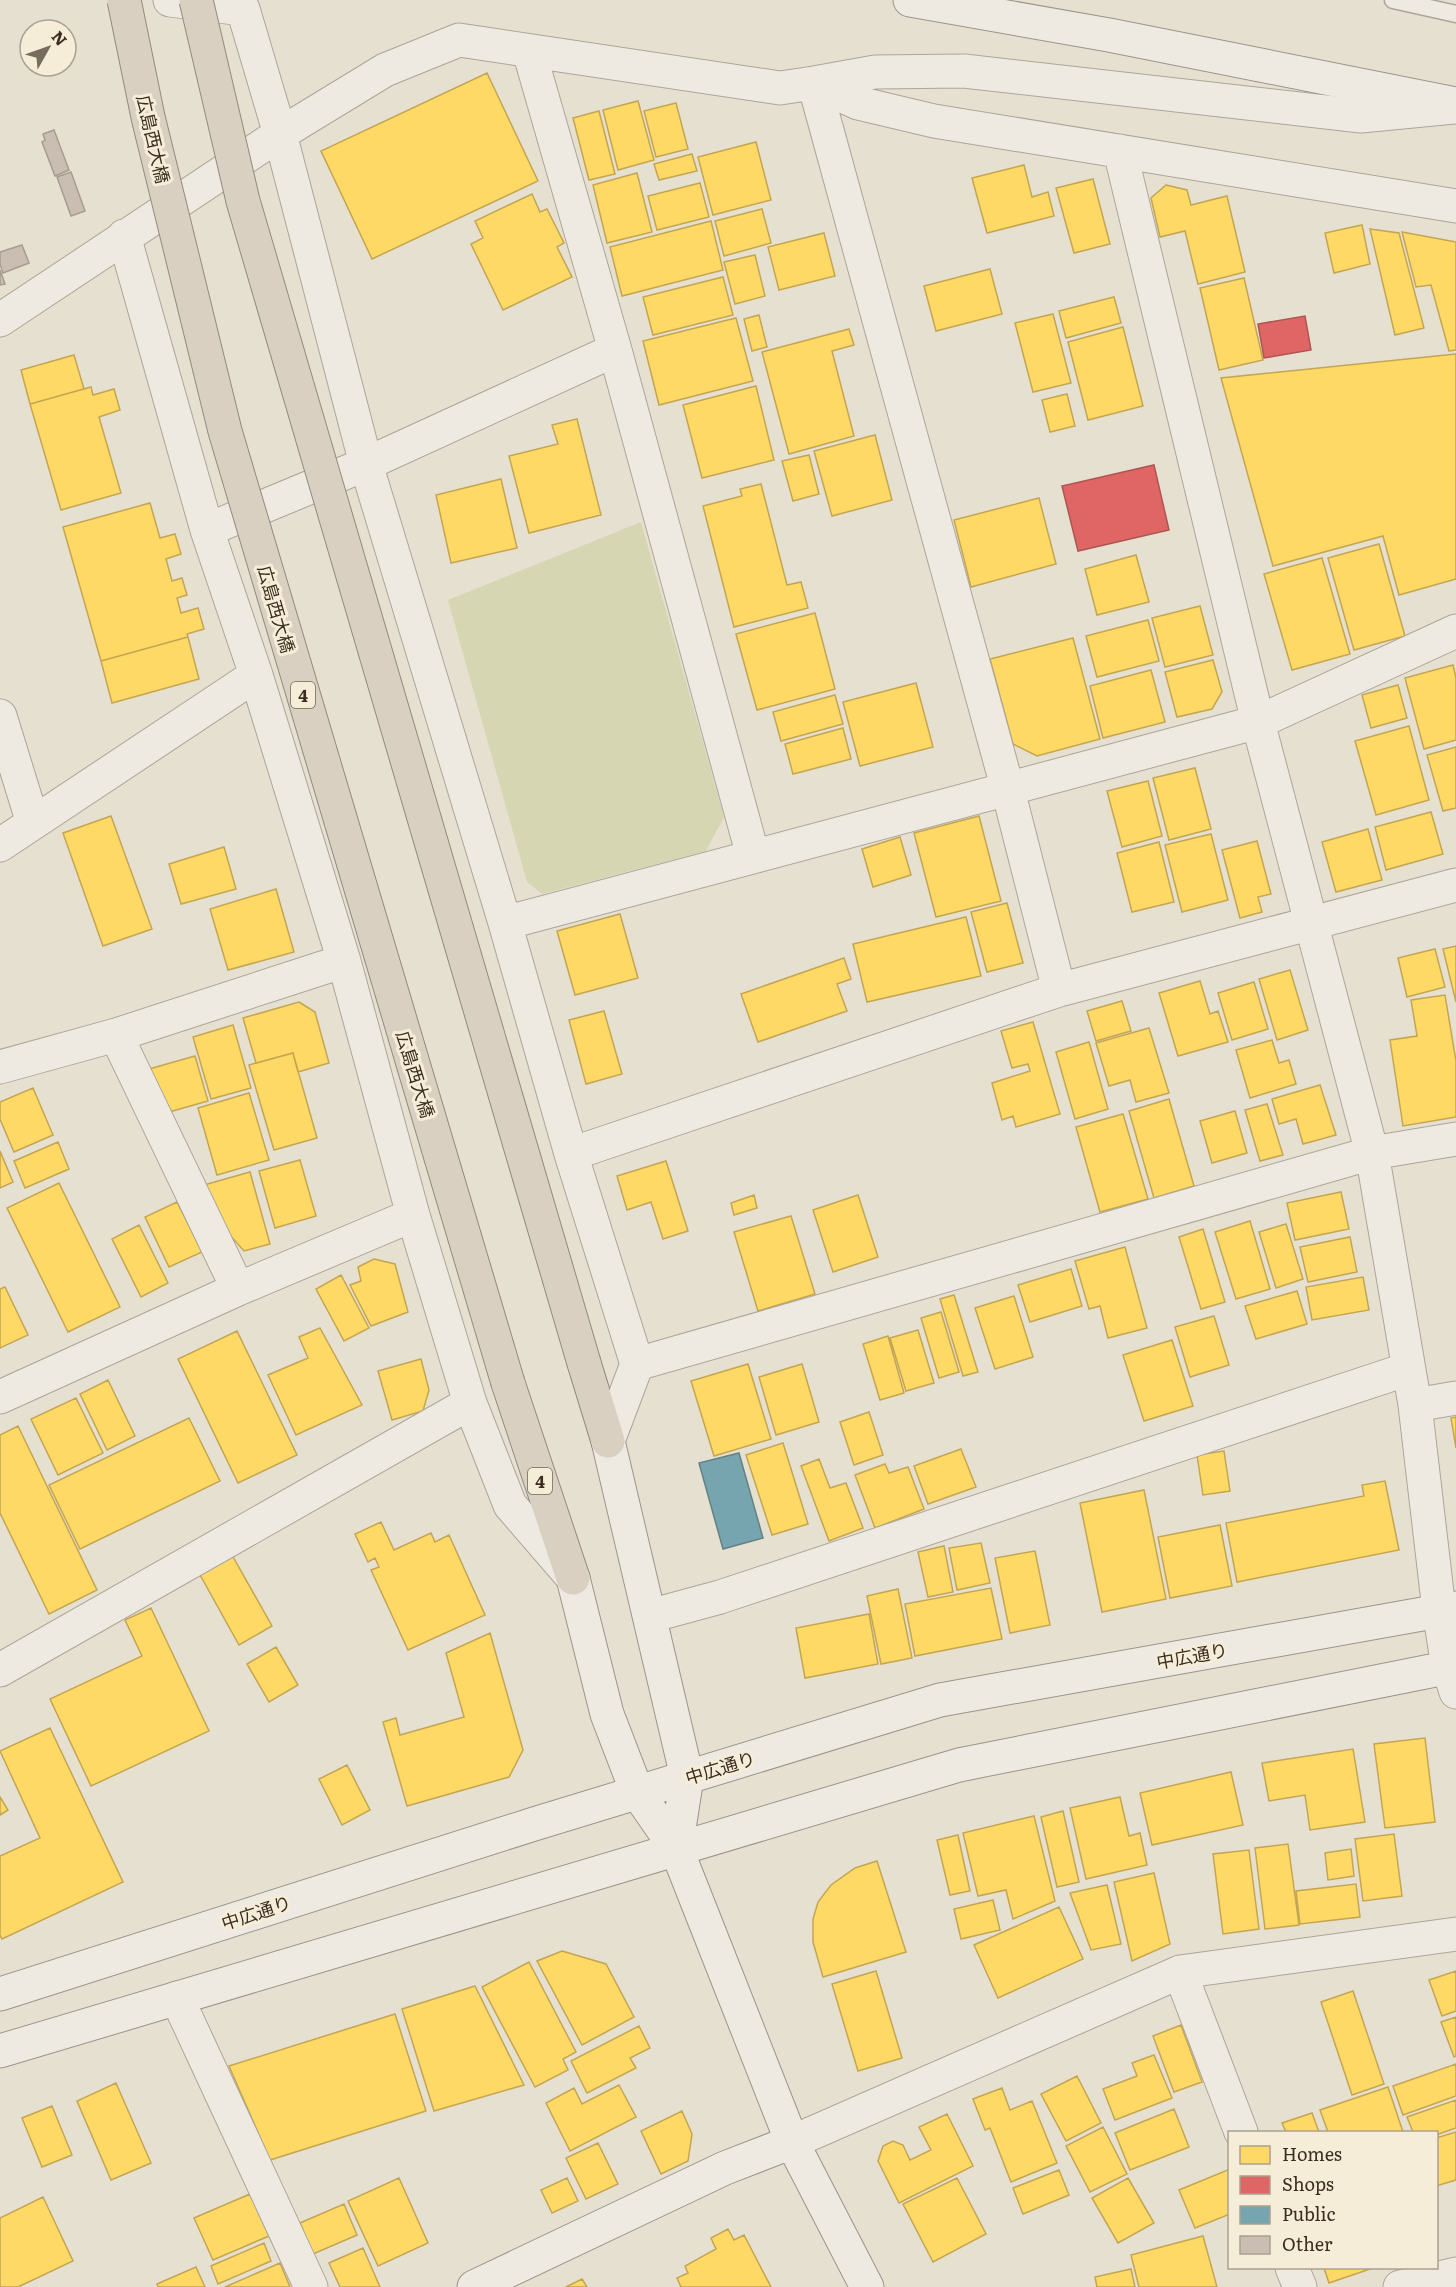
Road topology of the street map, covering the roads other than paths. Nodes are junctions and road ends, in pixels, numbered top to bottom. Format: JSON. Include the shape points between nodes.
{"nodes":[{"id":1,"x":124,"y":0,"type":"edge"},
{"id":2,"x":170,"y":0,"type":"edge"},
{"id":3,"x":196,"y":0,"type":"edge"},
{"id":4,"x":910,"y":0,"type":"edge"},
{"id":5,"x":1394,"y":0,"type":"edge"},
{"id":6,"x":1456,"y":14,"type":"edge"},
{"id":7,"x":529,"y":51,"type":"junction"},
{"id":8,"x":814,"y":83,"type":"junction"},
{"id":9,"x":1456,"y":105,"type":"edge"},
{"id":10,"x":280,"y":134,"type":"junction"},
{"id":11,"x":1120,"y":151,"type":"junction"},
{"id":12,"x":1456,"y":206,"type":"edge"},
{"id":13,"x":124,"y":236,"type":"junction"},
{"id":14,"x":0,"y":320,"type":"edge"},
{"id":15,"x":615,"y":351,"type":"junction"},
{"id":16,"x":366,"y":464,"type":"junction"},
{"id":17,"x":207,"y":530,"type":"junction"},
{"id":18,"x":1456,"y":632,"type":"edge"},
{"id":19,"x":256,"y":675,"type":"junction"},
{"id":20,"x":0,"y":716,"type":"edge"},
{"id":21,"x":1258,"y":722,"type":"junction"},
{"id":22,"x":1008,"y":790,"type":"junction"},
{"id":23,"x":33,"y":823,"type":"junction"},
{"id":24,"x":0,"y":845,"type":"edge"},
{"id":25,"x":753,"y":856,"type":"junction"},
{"id":26,"x":1456,"y":885,"type":"edge"},
{"id":27,"x":505,"y":923,"type":"junction"},
{"id":28,"x":1311,"y":924,"type":"junction"},
{"id":29,"x":344,"y":961,"type":"junction"},
{"id":30,"x":1059,"y":990,"type":"junction"},
{"id":31,"x":116,"y":1035,"type":"junction"},
{"id":32,"x":0,"y":1067,"type":"edge"},
{"id":33,"x":1456,"y":1139,"type":"edge"},
{"id":34,"x":1372,"y":1153,"type":"junction"},
{"id":35,"x":571,"y":1154,"type":"junction"},
{"id":36,"x":413,"y":1215,"type":"junction"},
{"id":37,"x":238,"y":1289,"type":"junction"},
{"id":38,"x":637,"y":1364,"type":"junction"},
{"id":39,"x":1408,"y":1369,"type":"junction"},
{"id":40,"x":0,"y":1398,"type":"edge"},
{"id":41,"x":1456,"y":1398,"type":"edge"},
{"id":42,"x":470,"y":1403,"type":"junction"},
{"id":43,"x":1415,"y":1405,"type":"junction"},
{"id":44,"x":608,"y":1441,"type":"junction"},
{"id":45,"x":573,"y":1578,"type":"junction"},
{"id":46,"x":1448,"y":1609,"type":"edge"},
{"id":47,"x":650,"y":1616,"type":"junction"},
{"id":48,"x":0,"y":1670,"type":"edge"},
{"id":49,"x":1454,"y":1675,"type":"edge"},
{"id":50,"x":687,"y":1777,"type":"junction"},
{"id":51,"x":637,"y":1792,"type":"junction"},
{"id":52,"x":675,"y":1848,"type":"junction"},
{"id":53,"x":1456,"y":1934,"type":"edge"},
{"id":54,"x":1180,"y":1971,"type":"junction"},
{"id":55,"x":0,"y":1994,"type":"edge"},
{"id":56,"x":177,"y":1998,"type":"junction"},
{"id":57,"x":0,"y":2050,"type":"edge"},
{"id":58,"x":1240,"y":2131,"type":"edge"},
{"id":59,"x":792,"y":2142,"type":"junction"},
{"id":60,"x":1292,"y":2269,"type":"edge"},
{"id":61,"x":1456,"y":2274,"type":"edge"},
{"id":62,"x":487,"y":2284,"type":"edge"},
{"id":63,"x":311,"y":2287,"type":"edge"},
{"id":64,"x":867,"y":2287,"type":"edge"},
{"id":65,"x":1300,"y":2287,"type":"edge"},
{"id":66,"x":1400,"y":2287,"type":"edge"}],
"edges":[{"from":1,"to":45,"type":"highway","name":"広島西大橋","number":"4","bridge":true,"via":[[148,117],[225,431],[508,1383]]},
{"from":2,"to":10,"type":"street","via":[[243,9]]},
{"from":3,"to":44,"type":"highway","bridge":true,"via":[[243,201]]},
{"from":4,"to":9,"type":"street","via":[[1109,35]]},
{"from":5,"to":6,"type":"lane"},
{"from":7,"to":8,"type":"street","via":[[780,88]]},
{"from":7,"to":10,"type":"street","via":[[459,40],[385,70]]},
{"from":7,"to":15,"type":"street"},
{"from":8,"to":9,"type":"street","via":[[875,72],[964,71],[1361,116]]},
{"from":8,"to":11,"type":"street","via":[[858,103],[934,121]]},
{"from":8,"to":22,"type":"street"},
{"from":10,"to":13,"type":"street"},
{"from":10,"to":16,"type":"street"},
{"from":11,"to":12,"type":"street"},
{"from":11,"to":21,"type":"street"},
{"from":13,"to":14,"type":"street"},
{"from":13,"to":17,"type":"street"},
{"from":15,"to":16,"type":"street"},
{"from":15,"to":25,"type":"street"},
{"from":16,"to":17,"type":"street"},
{"from":16,"to":27,"type":"street"},
{"from":17,"to":19,"type":"street"},
{"from":18,"to":21,"type":"street"},
{"from":19,"to":23,"type":"street"},
{"from":19,"to":29,"type":"street"},
{"from":20,"to":23,"type":"street"},
{"from":21,"to":22,"type":"street"},
{"from":21,"to":28,"type":"street"},
{"from":22,"to":25,"type":"street"},
{"from":22,"to":30,"type":"street"},
{"from":23,"to":24,"type":"street"},
{"from":25,"to":27,"type":"street"},
{"from":26,"to":28,"type":"street"},
{"from":27,"to":35,"type":"street"},
{"from":28,"to":30,"type":"street"},
{"from":28,"to":34,"type":"street"},
{"from":29,"to":31,"type":"street"},
{"from":29,"to":36,"type":"street"},
{"from":30,"to":35,"type":"street"},
{"from":31,"to":32,"type":"street"},
{"from":31,"to":37,"type":"street"},
{"from":33,"to":34,"type":"street"},
{"from":34,"to":38,"type":"street"},
{"from":34,"to":39,"type":"street"},
{"from":35,"to":38,"type":"street"},
{"from":36,"to":37,"type":"street"},
{"from":36,"to":42,"type":"street"},
{"from":37,"to":40,"type":"street"},
{"from":38,"to":44,"type":"street"},
{"from":39,"to":43,"type":"street"},
{"from":39,"to":47,"type":"street","via":[[742,1590]]},
{"from":41,"to":43,"type":"street"},
{"from":42,"to":45,"type":"street","via":[[510,1505]]},
{"from":42,"to":48,"type":"street"},
{"from":43,"to":46,"type":"street"},
{"from":44,"to":47,"type":"street"},
{"from":45,"to":51,"type":"street","via":[[608,1714]]},
{"from":46,"to":49,"type":"street"},
{"from":46,"to":50,"type":"street","name":"中広通り","via":[[940,1700]]},
{"from":47,"to":50,"type":"street"},
{"from":49,"to":52,"type":"street","via":[[959,1764]]},
{"from":50,"to":51,"type":"street","name":"中広通り"},
{"from":50,"to":52,"type":"street"},
{"from":51,"to":52,"type":"street"},
{"from":51,"to":55,"type":"street","name":"中広通り"},
{"from":52,"to":56,"type":"street"},
{"from":52,"to":59,"type":"street"},
{"from":53,"to":54,"type":"street"},
{"from":54,"to":58,"type":"street"},
{"from":54,"to":59,"type":"street"},
{"from":56,"to":57,"type":"street"},
{"from":56,"to":63,"type":"street"},
{"from":59,"to":62,"type":"street","via":[[725,2168]]},
{"from":59,"to":64,"type":"street"},
{"from":60,"to":65,"type":"street"},
{"from":61,"to":66,"type":"street"}]}
